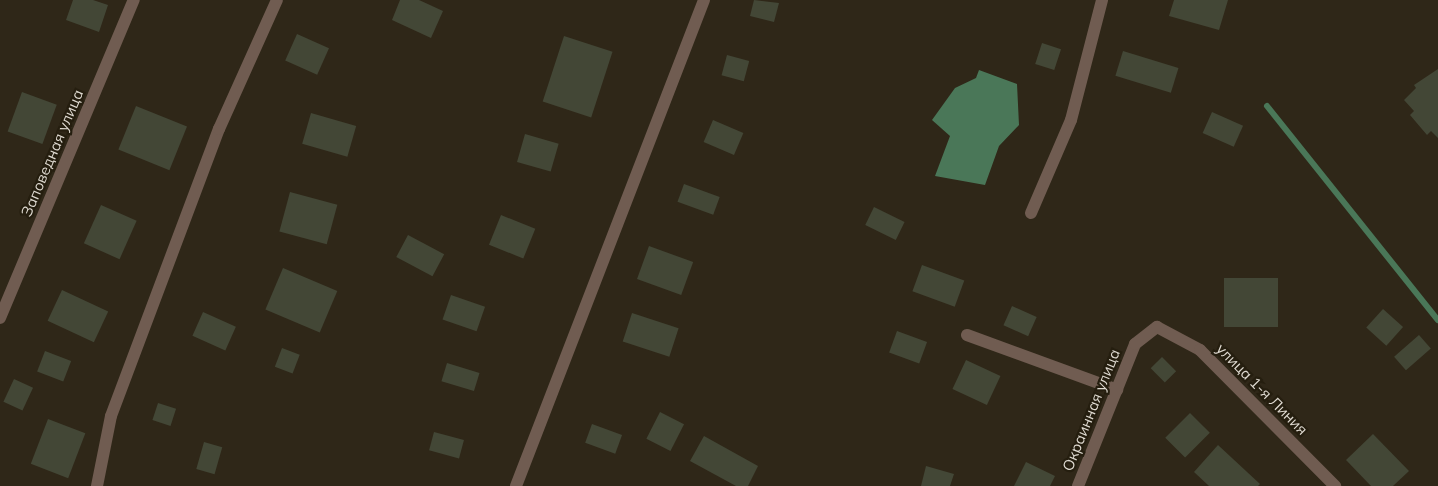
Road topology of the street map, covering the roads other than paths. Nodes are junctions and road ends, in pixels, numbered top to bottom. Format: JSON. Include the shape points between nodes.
{"nodes":[{"id":1,"x":134,"y":0,"type":"edge"},
{"id":2,"x":277,"y":0,"type":"edge"},
{"id":3,"x":704,"y":0,"type":"edge"},
{"id":4,"x":1102,"y":0,"type":"edge"},
{"id":5,"x":1032,"y":213,"type":"dead end"},
{"id":6,"x":0,"y":318,"type":"edge"},
{"id":7,"x":1157,"y":327,"type":"joint"},
{"id":8,"x":967,"y":335,"type":"dead end"},
{"id":9,"x":1117,"y":390,"type":"junction"},
{"id":10,"x":97,"y":486,"type":"edge"},
{"id":11,"x":516,"y":486,"type":"edge"},
{"id":12,"x":1078,"y":486,"type":"edge"},
{"id":13,"x":1335,"y":486,"type":"edge"}],
"edges":[{"from":1,"to":6,"type":"street","name":"Заповедная улица"},
{"from":2,"to":10,"type":"street","via":[[219,129],[111,416]]},
{"from":3,"to":11,"type":"street"},
{"from":4,"to":5,"type":"street","via":[[1071,120]]},
{"from":7,"to":9,"type":"street","name":"Окраинная улица","via":[[1135,344]]},
{"from":7,"to":13,"type":"street","name":"улица 1-я Линия","via":[[1200,350]]},
{"from":8,"to":9,"type":"street"},
{"from":9,"to":12,"type":"street","name":"Окраинная улица"}]}
